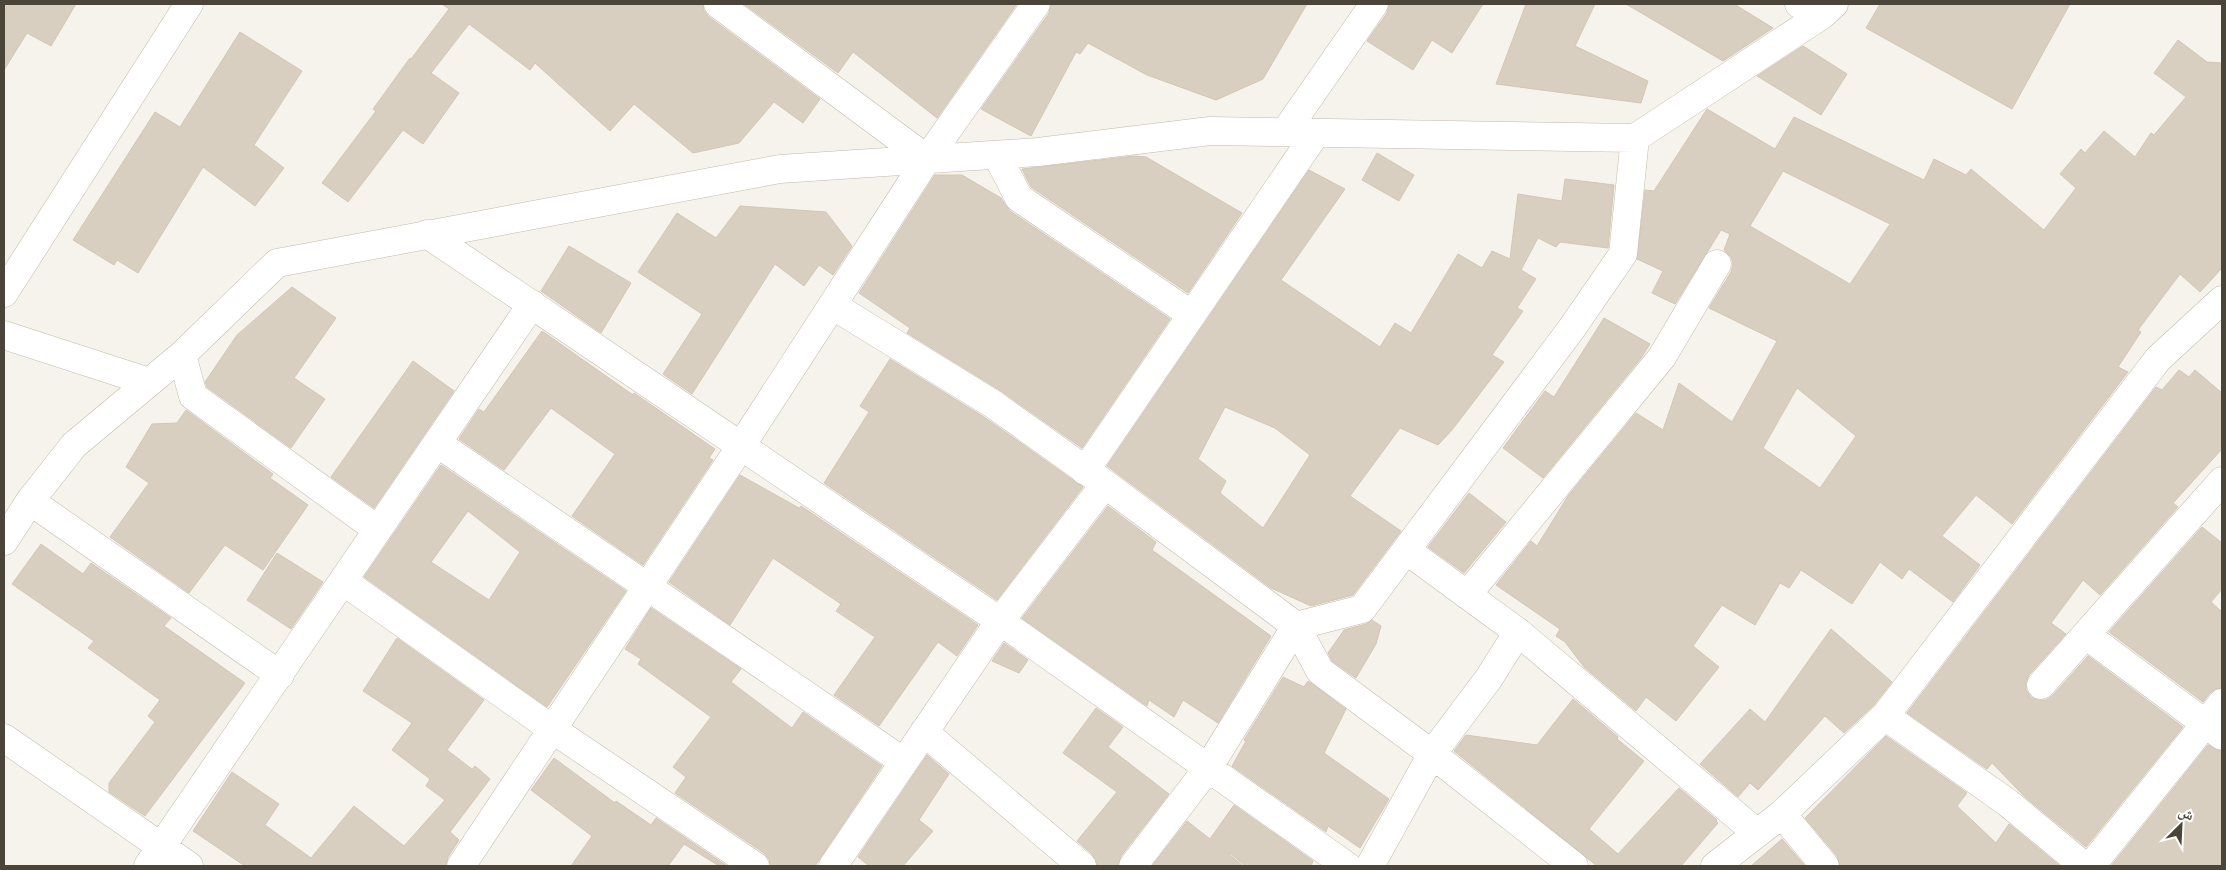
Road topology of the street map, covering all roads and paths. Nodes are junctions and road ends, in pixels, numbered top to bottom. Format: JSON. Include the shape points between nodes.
{"nodes":[{"id":1,"x":189,"y":4,"type":"edge"},
{"id":2,"x":718,"y":4,"type":"edge"},
{"id":3,"x":1036,"y":4,"type":"edge"},
{"id":4,"x":1374,"y":4,"type":"edge"},
{"id":5,"x":1818,"y":8,"type":"edge"},
{"id":6,"x":1284,"y":132,"type":"junction"},
{"id":7,"x":1316,"y":133,"type":"junction"},
{"id":8,"x":1636,"y":138,"type":"junction"},
{"id":9,"x":997,"y":155,"type":"junction"},
{"id":10,"x":926,"y":159,"type":"junction"},
{"id":11,"x":426,"y":234,"type":"junction"},
{"id":12,"x":1717,"y":264,"type":"dead end"},
{"id":13,"x":4,"y":293,"type":"edge"},
{"id":14,"x":2222,"y":300,"type":"edge"},
{"id":15,"x":532,"y":304,"type":"junction"},
{"id":16,"x":832,"y":305,"type":"junction"},
{"id":17,"x":1192,"y":315,"type":"junction"},
{"id":18,"x":4,"y":335,"type":"edge"},
{"id":19,"x":182,"y":355,"type":"junction"},
{"id":20,"x":150,"y":382,"type":"junction"},
{"id":21,"x":437,"y":443,"type":"junction"},
{"id":22,"x":741,"y":446,"type":"junction"},
{"id":23,"x":1095,"y":477,"type":"junction"},
{"id":24,"x":2222,"y":481,"type":"edge"},
{"id":25,"x":30,"y":500,"type":"junction"},
{"id":26,"x":378,"y":530,"type":"junction"},
{"id":27,"x":4,"y":541,"type":"edge"},
{"id":28,"x":1406,"y":550,"type":"junction"},
{"id":29,"x":344,"y":582,"type":"junction"},
{"id":30,"x":648,"y":585,"type":"junction"},
{"id":31,"x":1467,"y":596,"type":"junction"},
{"id":32,"x":1000,"y":621,"type":"junction"},
{"id":33,"x":1296,"y":626,"type":"junction"},
{"id":34,"x":1518,"y":632,"type":"junction"},
{"id":35,"x":2086,"y":635,"type":"junction"},
{"id":36,"x":280,"y":675,"type":"junction"},
{"id":37,"x":2041,"y":685,"type":"dead end"},
{"id":38,"x":2222,"y":703,"type":"edge"},
{"id":39,"x":1885,"y":716,"type":"junction"},
{"id":40,"x":552,"y":730,"type":"junction"},
{"id":41,"x":2213,"y":730,"type":"edge"},
{"id":42,"x":924,"y":732,"type":"junction"},
{"id":43,"x":4,"y":738,"type":"edge"},
{"id":44,"x":1432,"y":754,"type":"junction"},
{"id":45,"x":904,"y":762,"type":"junction"},
{"id":46,"x":1208,"y":768,"type":"junction"},
{"id":47,"x":1782,"y":814,"type":"junction"},
{"id":48,"x":1757,"y":833,"type":"junction"},
{"id":49,"x":155,"y":857,"type":"edge"},
{"id":50,"x":846,"y":861,"type":"edge"},
{"id":51,"x":189,"y":866,"type":"edge"},
{"id":52,"x":460,"y":866,"type":"edge"},
{"id":53,"x":756,"y":866,"type":"edge"},
{"id":54,"x":1082,"y":866,"type":"edge"},
{"id":55,"x":1133,"y":866,"type":"edge"},
{"id":56,"x":1347,"y":866,"type":"edge"},
{"id":57,"x":1370,"y":866,"type":"edge"},
{"id":58,"x":1574,"y":866,"type":"edge"},
{"id":59,"x":1715,"y":866,"type":"edge"},
{"id":60,"x":1826,"y":866,"type":"edge"},
{"id":61,"x":2084,"y":866,"type":"edge"},
{"id":62,"x":2091,"y":866,"type":"edge"}],
"edges":[{"from":1,"to":13,"type":"street"},
{"from":2,"to":10,"type":"street"},
{"from":3,"to":10,"type":"street"},
{"from":4,"to":6,"type":"street"},
{"from":5,"to":8,"type":"street"},
{"from":6,"to":7,"type":"street"},
{"from":6,"to":9,"type":"street","via":[[1210,131]]},
{"from":7,"to":8,"type":"street"},
{"from":7,"to":17,"type":"street"},
{"from":8,"to":28,"type":"street","via":[[1623,254],[1572,328]]},
{"from":9,"to":10,"type":"street"},
{"from":9,"to":17,"type":"street","via":[[1019,198]]},
{"from":10,"to":11,"type":"street","via":[[780,169]]},
{"from":10,"to":16,"type":"street"},
{"from":11,"to":15,"type":"street"},
{"from":11,"to":19,"type":"street","via":[[277,263]]},
{"from":12,"to":31,"type":"street","via":[[1662,357]]},
{"from":14,"to":39,"type":"street","via":[[2158,358]]},
{"from":15,"to":21,"type":"street"},
{"from":15,"to":22,"type":"street"},
{"from":16,"to":22,"type":"street"},
{"from":16,"to":23,"type":"street","via":[[993,404]]},
{"from":17,"to":23,"type":"street"},
{"from":18,"to":20,"type":"street"},
{"from":19,"to":20,"type":"street"},
{"from":19,"to":26,"type":"street","via":[[193,396]]},
{"from":20,"to":25,"type":"street","via":[[74,445]]},
{"from":21,"to":26,"type":"street"},
{"from":21,"to":30,"type":"street"},
{"from":22,"to":30,"type":"street"},
{"from":22,"to":32,"type":"street"},
{"from":23,"to":32,"type":"street"},
{"from":23,"to":33,"type":"street"},
{"from":24,"to":35,"type":"street"},
{"from":25,"to":27,"type":"street"},
{"from":25,"to":36,"type":"street"},
{"from":26,"to":29,"type":"street"},
{"from":28,"to":31,"type":"street"},
{"from":28,"to":33,"type":"street","via":[[1362,609]]},
{"from":29,"to":36,"type":"street"},
{"from":29,"to":40,"type":"street"},
{"from":30,"to":40,"type":"street"},
{"from":30,"to":45,"type":"street"},
{"from":31,"to":34,"type":"street"},
{"from":32,"to":42,"type":"street"},
{"from":32,"to":46,"type":"street"},
{"from":33,"to":44,"type":"street","via":[[1320,671]]},
{"from":33,"to":46,"type":"street"},
{"from":34,"to":44,"type":"street","via":[[1489,678]]},
{"from":34,"to":48,"type":"street"},
{"from":35,"to":37,"type":"street"},
{"from":35,"to":41,"type":"street"},
{"from":36,"to":49,"type":"street"},
{"from":38,"to":41,"type":"street"},
{"from":39,"to":47,"type":"street"},
{"from":39,"to":61,"type":"street","via":[[2008,803]]},
{"from":40,"to":52,"type":"street"},
{"from":40,"to":53,"type":"street"},
{"from":41,"to":62,"type":"street"},
{"from":42,"to":45,"type":"street"},
{"from":42,"to":54,"type":"street"},
{"from":43,"to":49,"type":"street"},
{"from":44,"to":57,"type":"street"},
{"from":44,"to":58,"type":"street"},
{"from":45,"to":50,"type":"street"},
{"from":46,"to":55,"type":"street"},
{"from":46,"to":56,"type":"street"},
{"from":47,"to":48,"type":"street"},
{"from":47,"to":60,"type":"street"},
{"from":48,"to":59,"type":"street"},
{"from":49,"to":51,"type":"street"}]}
